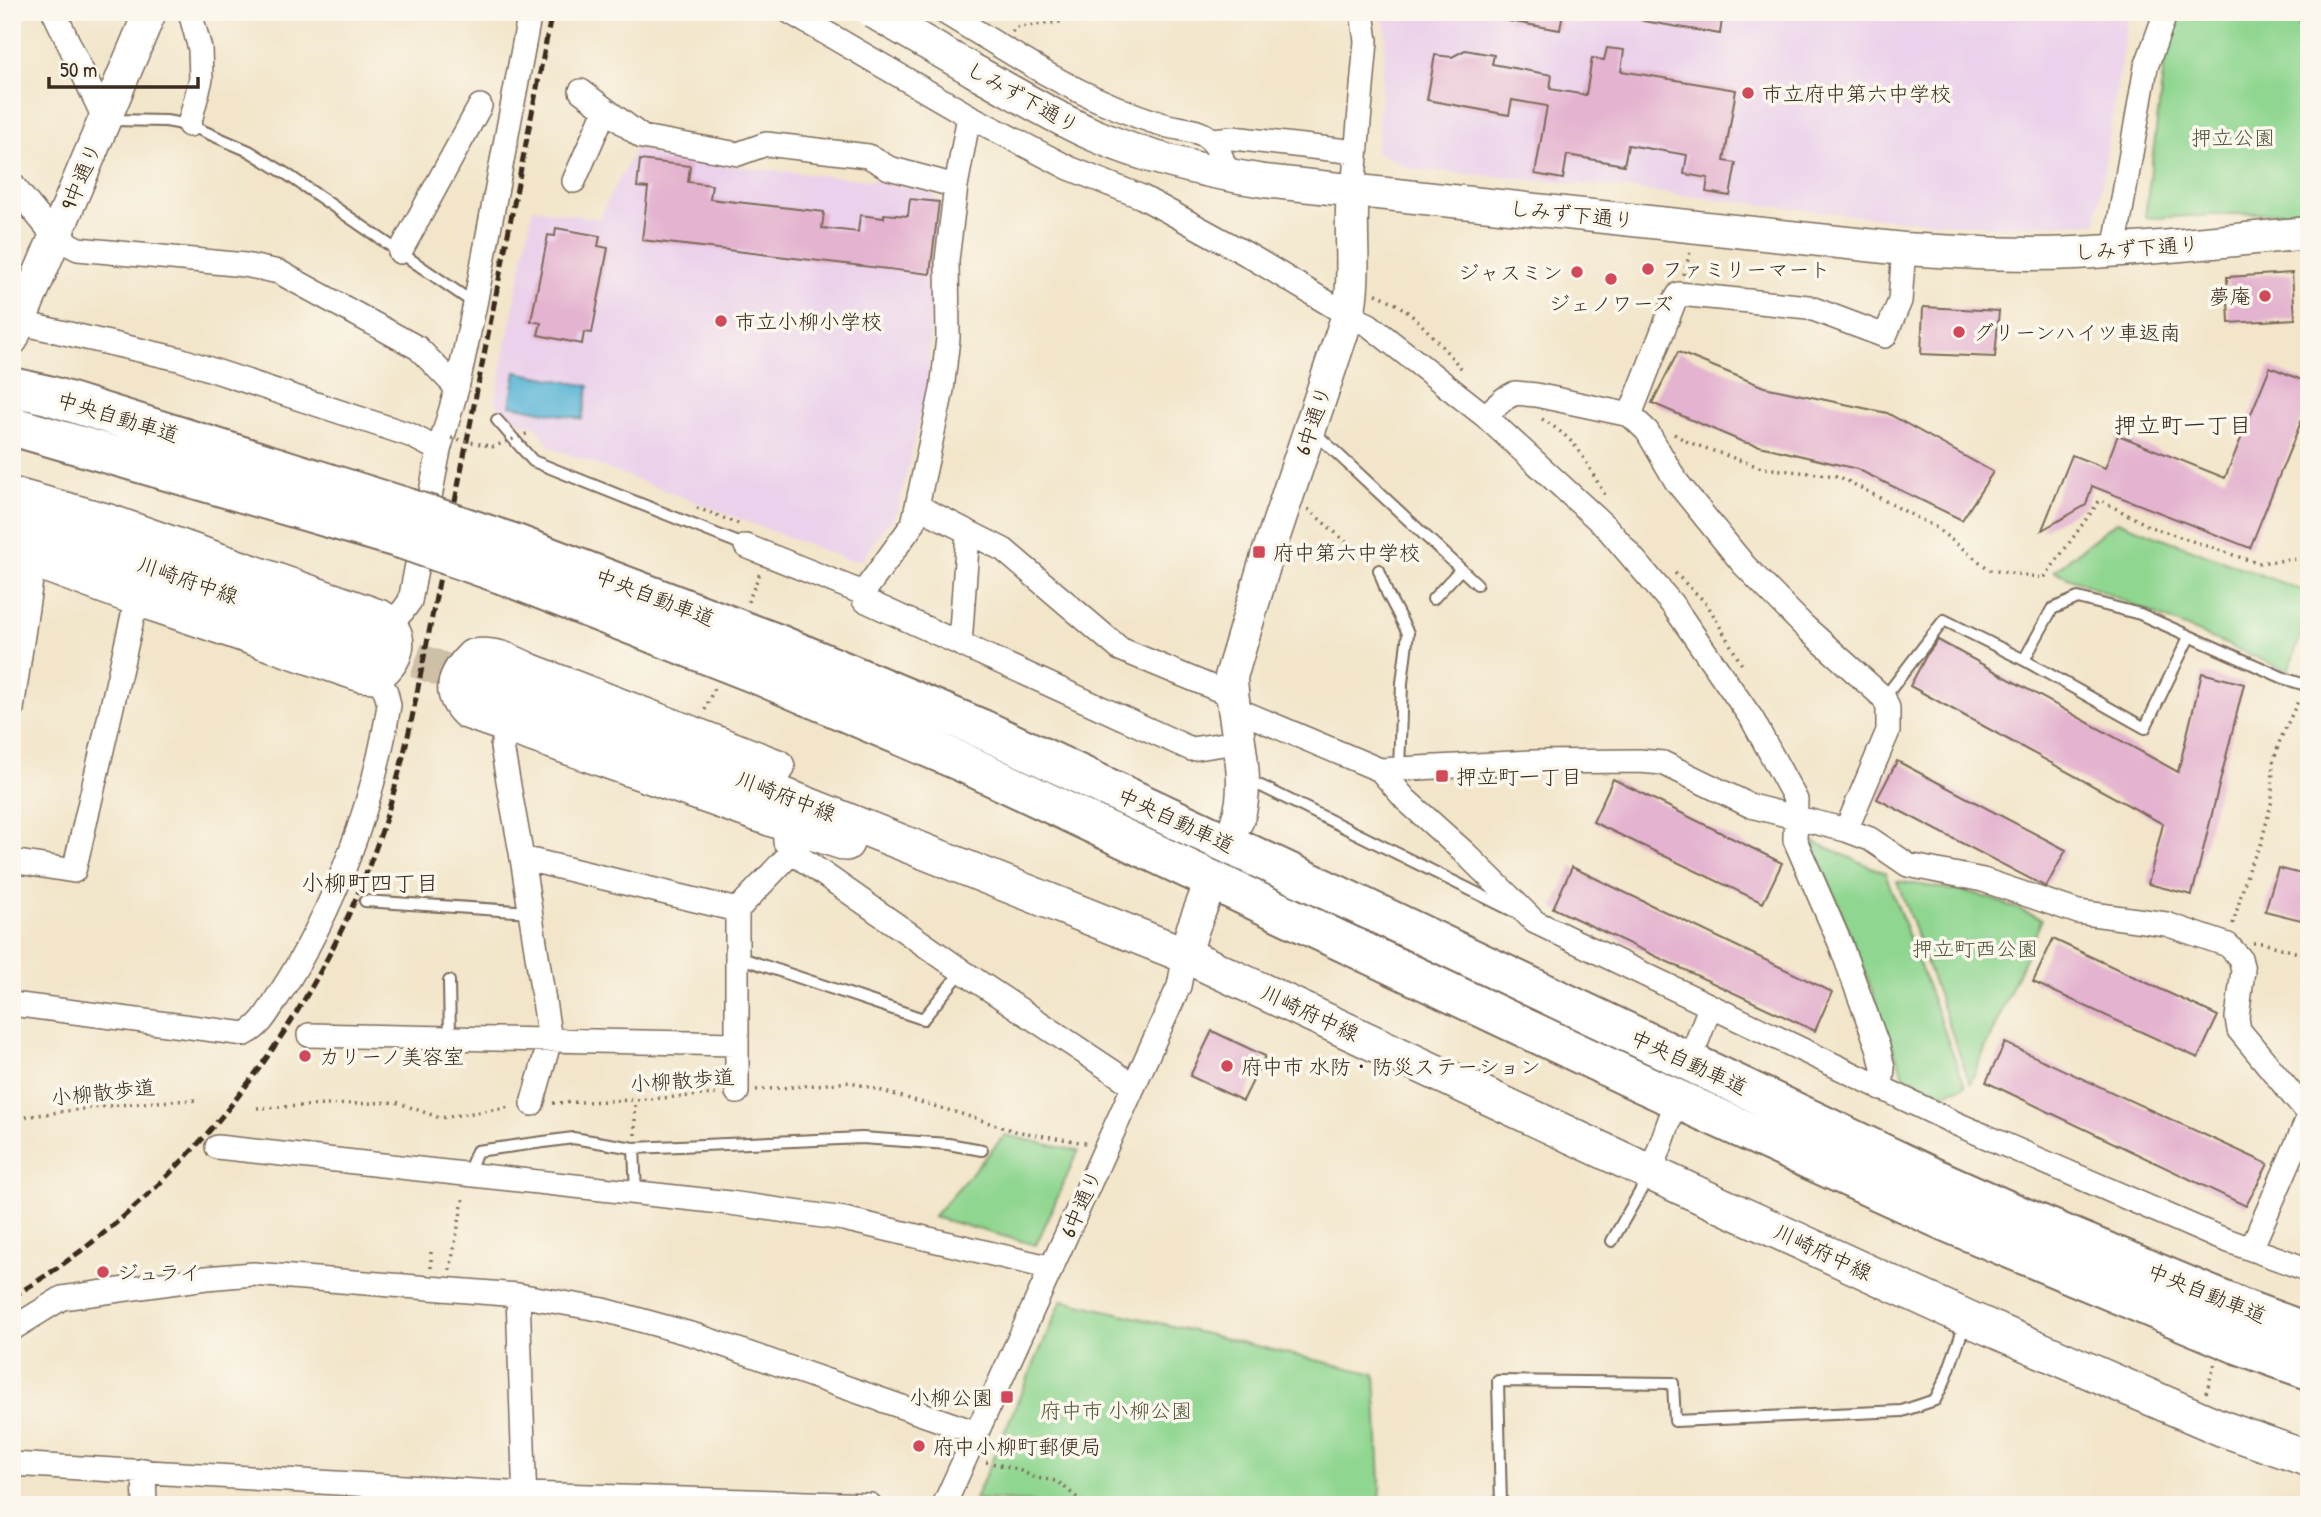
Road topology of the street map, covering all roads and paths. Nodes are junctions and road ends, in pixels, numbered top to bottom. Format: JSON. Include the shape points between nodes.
{"nodes":[{"id":1,"x":54,"y":12,"type":"edge"},
{"id":2,"x":150,"y":12,"type":"edge"},
{"id":3,"x":190,"y":12,"type":"edge"},
{"id":4,"x":530,"y":12,"type":"edge"},
{"id":5,"x":873,"y":12,"type":"edge"},
{"id":6,"x":944,"y":12,"type":"edge"},
{"id":7,"x":1069,"y":12,"type":"edge"},
{"id":8,"x":1362,"y":12,"type":"edge"},
{"id":9,"x":2166,"y":12,"type":"edge"},
{"id":10,"x":2272,"y":12,"type":"edge"},
{"id":11,"x":804,"y":16,"type":"edge"},
{"id":12,"x":2309,"y":23,"type":"edge"},
{"id":13,"x":1000,"y":46,"type":"junction"},
{"id":14,"x":581,"y":91,"type":"dead end"},
{"id":15,"x":480,"y":106,"type":"dead end"},
{"id":16,"x":606,"y":110,"type":"junction"},
{"id":17,"x":969,"y":116,"type":"junction"},
{"id":18,"x":105,"y":120,"type":"junction"},
{"id":19,"x":189,"y":125,"type":"junction"},
{"id":20,"x":1212,"y":140,"type":"junction"},
{"id":21,"x":1356,"y":152,"type":"junction"},
{"id":22,"x":1228,"y":176,"type":"junction"},
{"id":23,"x":574,"y":181,"type":"dead end"},
{"id":24,"x":12,"y":184,"type":"edge"},
{"id":25,"x":956,"y":186,"type":"junction"},
{"id":26,"x":1353,"y":191,"type":"junction"},
{"id":27,"x":2309,"y":233,"type":"edge"},
{"id":28,"x":55,"y":237,"type":"junction"},
{"id":29,"x":1692,"y":242,"type":"dead end"},
{"id":30,"x":1904,"y":249,"type":"junction"},
{"id":31,"x":2114,"y":251,"type":"junction"},
{"id":32,"x":400,"y":252,"type":"junction"},
{"id":33,"x":1679,"y":294,"type":"junction"},
{"id":34,"x":475,"y":304,"type":"junction"},
{"id":35,"x":1348,"y":316,"type":"junction"},
{"id":36,"x":14,"y":327,"type":"edge"},
{"id":37,"x":457,"y":388,"type":"junction"},
{"id":38,"x":30,"y":391,"type":"edge"},
{"id":39,"x":1630,"y":415,"type":"junction"},
{"id":40,"x":1485,"y":416,"type":"junction"},
{"id":41,"x":497,"y":420,"type":"dead end"},
{"id":42,"x":23,"y":428,"type":"edge"},
{"id":43,"x":1310,"y":428,"type":"junction"},
{"id":44,"x":529,"y":433,"type":"dead end"},
{"id":45,"x":445,"y":444,"type":"junction"},
{"id":46,"x":12,"y":495,"type":"edge"},
{"id":47,"x":689,"y":505,"type":"dead end"},
{"id":48,"x":917,"y":506,"type":"junction"},
{"id":49,"x":1308,"y":509,"type":"dead end"},
{"id":50,"x":12,"y":523,"type":"edge"},
{"id":51,"x":405,"y":524,"type":"junction"},
{"id":52,"x":968,"y":533,"type":"junction"},
{"id":53,"x":755,"y":543,"type":"junction"},
{"id":54,"x":23,"y":557,"type":"edge"},
{"id":55,"x":2309,"y":558,"type":"edge"},
{"id":56,"x":508,"y":559,"type":"junction"},
{"id":57,"x":1461,"y":569,"type":"junction"},
{"id":58,"x":1379,"y":570,"type":"joint"},
{"id":59,"x":1477,"y":584,"type":"dead end"},
{"id":60,"x":863,"y":593,"type":"junction"},
{"id":61,"x":137,"y":598,"type":"junction"},
{"id":62,"x":1433,"y":599,"type":"dead end"},
{"id":63,"x":747,"y":604,"type":"dead end"},
{"id":64,"x":375,"y":632,"type":"junction"},
{"id":65,"x":2189,"y":637,"type":"junction"},
{"id":66,"x":960,"y":643,"type":"junction"},
{"id":67,"x":2024,"y":660,"type":"junction"},
{"id":68,"x":376,"y":675,"type":"junction"},
{"id":69,"x":717,"y":680,"type":"dead end"},
{"id":70,"x":488,"y":685,"type":"tunnel mouth"},
{"id":71,"x":2307,"y":687,"type":"edge"},
{"id":72,"x":1884,"y":698,"type":"junction"},
{"id":73,"x":1232,"y":702,"type":"junction"},
{"id":74,"x":12,"y":709,"type":"edge"},
{"id":75,"x":509,"y":726,"type":"junction"},
{"id":76,"x":695,"y":735,"type":"junction"},
{"id":77,"x":1237,"y":742,"type":"junction"},
{"id":78,"x":1390,"y":770,"type":"junction"},
{"id":79,"x":1244,"y":783,"type":"junction"},
{"id":80,"x":1796,"y":819,"type":"junction"},
{"id":81,"x":1237,"y":821,"type":"dead end"},
{"id":82,"x":869,"y":828,"type":"junction"},
{"id":83,"x":1846,"y":830,"type":"junction"},
{"id":84,"x":788,"y":837,"type":"junction"},
{"id":85,"x":522,"y":858,"type":"junction"},
{"id":86,"x":12,"y":861,"type":"edge"},
{"id":87,"x":960,"y":864,"type":"junction"},
{"id":88,"x":1205,"y":897,"type":"dead end"},
{"id":89,"x":365,"y":901,"type":"dead end"},
{"id":90,"x":737,"y":911,"type":"junction"},
{"id":91,"x":531,"y":912,"type":"junction"},
{"id":92,"x":1535,"y":922,"type":"junction"},
{"id":93,"x":2228,"y":944,"type":"junction"},
{"id":94,"x":1185,"y":955,"type":"junction"},
{"id":95,"x":2309,"y":956,"type":"edge"},
{"id":96,"x":738,"y":957,"type":"junction"},
{"id":97,"x":962,"y":971,"type":"junction"},
{"id":98,"x":449,"y":981,"type":"dead end"},
{"id":99,"x":12,"y":1004,"type":"edge"},
{"id":100,"x":1710,"y":1007,"type":"junction"},
{"id":101,"x":309,"y":1035,"type":"dead end"},
{"id":102,"x":450,"y":1038,"type":"junction"},
{"id":103,"x":551,"y":1040,"type":"junction"},
{"id":104,"x":736,"y":1044,"type":"junction"},
{"id":105,"x":1696,"y":1044,"type":"dead end"},
{"id":106,"x":1133,"y":1085,"type":"junction"},
{"id":107,"x":1881,"y":1088,"type":"junction"},
{"id":108,"x":737,"y":1092,"type":"junction"},
{"id":109,"x":198,"y":1100,"type":"dead end"},
{"id":110,"x":635,"y":1100,"type":"junction"},
{"id":111,"x":532,"y":1104,"type":"junction"},
{"id":112,"x":257,"y":1108,"type":"dead end"},
{"id":113,"x":2309,"y":1116,"type":"edge"},
{"id":114,"x":12,"y":1119,"type":"edge"},
{"id":115,"x":1670,"y":1119,"type":"dead end"},
{"id":116,"x":217,"y":1147,"type":"dead end"},
{"id":117,"x":1105,"y":1147,"type":"junction"},
{"id":118,"x":634,"y":1148,"type":"junction"},
{"id":119,"x":982,"y":1150,"type":"dead end"},
{"id":120,"x":468,"y":1173,"type":"junction"},
{"id":121,"x":1651,"y":1173,"type":"junction"},
{"id":122,"x":636,"y":1193,"type":"junction"},
{"id":123,"x":1612,"y":1241,"type":"dead end"},
{"id":124,"x":2251,"y":1250,"type":"junction"},
{"id":125,"x":1052,"y":1268,"type":"junction"},
{"id":126,"x":2309,"y":1270,"type":"edge"},
{"id":127,"x":446,"y":1289,"type":"junction"},
{"id":128,"x":518,"y":1295,"type":"junction"},
{"id":129,"x":1967,"y":1318,"type":"junction"},
{"id":130,"x":12,"y":1329,"type":"edge"},
{"id":131,"x":2309,"y":1333,"type":"edge"},
{"id":132,"x":2217,"y":1358,"type":"dead end"},
{"id":133,"x":2309,"y":1370,"type":"edge"},
{"id":134,"x":2205,"y":1395,"type":"dead end"},
{"id":135,"x":977,"y":1433,"type":"junction"},
{"id":136,"x":2309,"y":1459,"type":"edge"},
{"id":137,"x":984,"y":1461,"type":"dead end"},
{"id":138,"x":12,"y":1464,"type":"edge"},
{"id":139,"x":144,"y":1470,"type":"junction"},
{"id":140,"x":390,"y":1496,"type":"edge"},
{"id":141,"x":525,"y":1499,"type":"edge"},
{"id":142,"x":145,"y":1505,"type":"edge"},
{"id":143,"x":870,"y":1505,"type":"edge"},
{"id":144,"x":944,"y":1505,"type":"edge"},
{"id":145,"x":1092,"y":1505,"type":"edge"},
{"id":146,"x":1501,"y":1505,"type":"edge"}],
"edges":[{"from":1,"to":18,"type":"street"},
{"from":2,"to":18,"type":"street","name":"9中通り"},
{"from":3,"to":19,"type":"street","via":[[200,49],[201,79]]},
{"from":4,"to":34,"type":"street"},
{"from":5,"to":22,"type":"street","name":"しみず下通り","bridge":true,"via":[[1070,124],[1164,160]]},
{"from":6,"to":13,"type":"street"},
{"from":7,"to":13,"type":"path","via":[[1061,22],[1016,27]]},
{"from":8,"to":21,"type":"street","name":"6中通り","via":[[1366,41]]},
{"from":9,"to":31,"type":"street","via":[[2146,67]]},
{"from":10,"to":12,"type":"path"},
{"from":11,"to":17,"type":"street"},
{"from":13,"to":20,"type":"street","via":[[1103,102]]},
{"from":14,"to":16,"type":"street"},
{"from":15,"to":32,"type":"street"},
{"from":16,"to":23,"type":"street"},
{"from":16,"to":25,"type":"street","via":[[642,137],[738,154],[766,144],[867,156],[889,168]]},
{"from":17,"to":25,"type":"street"},
{"from":17,"to":35,"type":"street","via":[[1069,168],[1142,197]]},
{"from":18,"to":19,"type":"lane"},
{"from":18,"to":28,"type":"street","name":"9中通り"},
{"from":19,"to":32,"type":"lane","via":[[288,175]]},
{"from":20,"to":21,"type":"street","via":[[1233,138]]},
{"from":20,"to":22,"type":"street"},
{"from":21,"to":26,"type":"street","name":"6中通り"},
{"from":22,"to":26,"type":"street","name":"しみず下通り"},
{"from":24,"to":28,"type":"street"},
{"from":25,"to":48,"type":"street","via":[[947,260],[948,338],[942,390]]},
{"from":26,"to":30,"type":"street","name":"しみず下通り"},
{"from":26,"to":35,"type":"street","name":"6中通り"},
{"from":27,"to":31,"type":"street","name":"しみず下通り"},
{"from":28,"to":36,"type":"street","name":"9中通り"},
{"from":28,"to":37,"type":"street","via":[[78,249],[279,272],[418,348]]},
{"from":29,"to":33,"type":"path"},
{"from":30,"to":31,"type":"street","name":"しみず下通り","via":[[2026,254]]},
{"from":30,"to":33,"type":"street","via":[[1900,301],[1885,336],[1808,307]]},
{"from":32,"to":34,"type":"lane"},
{"from":33,"to":39,"type":"street"},
{"from":34,"to":37,"type":"street"},
{"from":35,"to":40,"type":"street","via":[[1369,325]]},
{"from":35,"to":43,"type":"street","name":"6中通り"},
{"from":36,"to":45,"type":"street","via":[[179,359]]},
{"from":37,"to":45,"type":"street"},
{"from":38,"to":51,"type":"highway","name":"中央自動車道"},
{"from":39,"to":40,"type":"street","via":[[1515,393]]},
{"from":39,"to":55,"type":"path","via":[[1762,468],[1838,476],[1935,527],[1990,570],[2044,579],[2100,500],[2151,527],[2257,563]]},
{"from":39,"to":72,"type":"street","via":[[1647,431],[1676,481],[1744,565]]},
{"from":40,"to":80,"type":"street","via":[[1608,529],[1672,604],[1752,719],[1796,800]]},
{"from":41,"to":53,"type":"lane","via":[[533,461]]},
{"from":42,"to":51,"type":"highway","name":"中央自動車道"},
{"from":43,"to":57,"type":"lane"},
{"from":43,"to":73,"type":"street","name":"6中通り","via":[[1231,677]]},
{"from":44,"to":45,"type":"path","bridge":true,"via":[[492,447]]},
{"from":45,"to":64,"type":"street","via":[[410,601]]},
{"from":46,"to":64,"type":"main road","via":[[121,527],[381,618]]},
{"from":47,"to":53,"type":"path"},
{"from":48,"to":52,"type":"street"},
{"from":48,"to":60,"type":"street","via":[[913,524]]},
{"from":49,"to":58,"type":"path"},
{"from":50,"to":64,"type":"main road","name":"川崎府中線"},
{"from":51,"to":56,"type":"highway","name":"中央自動車道","bridge":true},
{"from":52,"to":66,"type":"street"},
{"from":52,"to":73,"type":"street","via":[[1004,550],[1120,649]]},
{"from":53,"to":60,"type":"street"},
{"from":53,"to":63,"type":"path"},
{"from":54,"to":61,"type":"main road"},
{"from":54,"to":74,"type":"street"},
{"from":56,"to":131,"type":"highway","name":"中央自動車道","via":[[776,643],[982,729],[1926,1174]]},
{"from":56,"to":133,"type":"highway","name":"中央自動車道","via":[[964,763],[1946,1222]]},
{"from":57,"to":59,"type":"lane"},
{"from":57,"to":62,"type":"lane"},
{"from":58,"to":78,"type":"lane","via":[[1408,633]]},
{"from":60,"to":66,"type":"street","via":[[864,600]]},
{"from":61,"to":68,"type":"main road","via":[[361,674]]},
{"from":61,"to":86,"type":"street","via":[[74,871]]},
{"from":64,"to":68,"type":"main road","via":[[392,627],[396,640],[394,655]]},
{"from":65,"to":67,"type":"lane","via":[[2140,614],[2078,598],[2052,609]]},
{"from":65,"to":67,"type":"lane","via":[[2145,729]]},
{"from":65,"to":71,"type":"lane"},
{"from":66,"to":77,"type":"street","via":[[1191,749]]},
{"from":67,"to":72,"type":"lane","via":[[1944,620]]},
{"from":68,"to":99,"type":"street","via":[[389,705],[370,790],[349,854],[292,975],[257,1028],[245,1034]]},
{"from":69,"to":76,"type":"path"},
{"from":70,"to":82,"type":"main road","name":"川崎府中線"},
{"from":71,"to":93,"type":"path","via":[[2280,740],[2261,844],[2249,867]]},
{"from":72,"to":83,"type":"street","via":[[1888,731]]},
{"from":73,"to":77,"type":"street","name":"6中通り"},
{"from":73,"to":78,"type":"street"},
{"from":75,"to":76,"type":"main road","via":[[467,711],[458,702],[456,677],[472,657],[503,658]]},
{"from":75,"to":84,"type":"main road"},
{"from":75,"to":85,"type":"street","via":[[502,747]]},
{"from":76,"to":82,"type":"main road","via":[[800,776]]},
{"from":77,"to":79,"type":"street","name":"6中通り"},
{"from":78,"to":80,"type":"street","via":[[1639,761],[1663,764],[1751,806]]},
{"from":78,"to":92,"type":"street","via":[[1406,800]]},
{"from":79,"to":81,"type":"street","name":"6中通り"},
{"from":79,"to":92,"type":"lane","via":[[1261,786]]},
{"from":80,"to":83,"type":"street"},
{"from":80,"to":107,"type":"street","via":[[1795,840],[1878,1047]]},
{"from":82,"to":87,"type":"main road","name":"川崎府中線"},
{"from":83,"to":93,"type":"street","via":[[1870,839],[1908,865],[1983,880],[2078,912],[2166,924]]},
{"from":84,"to":87,"type":"main road"},
{"from":84,"to":90,"type":"street"},
{"from":84,"to":97,"type":"street"},
{"from":85,"to":90,"type":"street"},
{"from":85,"to":91,"type":"street"},
{"from":87,"to":94,"type":"main road","name":"川崎府中線"},
{"from":88,"to":94,"type":"street","name":"6中通り"},
{"from":89,"to":91,"type":"lane"},
{"from":90,"to":96,"type":"street"},
{"from":91,"to":103,"type":"street"},
{"from":92,"to":100,"type":"street"},
{"from":93,"to":95,"type":"path","via":[[2263,943]]},
{"from":93,"to":113,"type":"street","via":[[2244,970],[2239,1030]]},
{"from":94,"to":106,"type":"street","name":"6中通り","via":[[1179,986]]},
{"from":94,"to":121,"type":"main road","name":"川崎府中線"},
{"from":96,"to":97,"type":"lane","via":[[923,1019]]},
{"from":96,"to":104,"type":"street"},
{"from":97,"to":106,"type":"street"},
{"from":98,"to":102,"type":"lane"},
{"from":100,"to":105,"type":"street"},
{"from":100,"to":107,"type":"street"},
{"from":101,"to":102,"type":"street"},
{"from":102,"to":103,"type":"street"},
{"from":103,"to":104,"type":"street"},
{"from":103,"to":111,"type":"street"},
{"from":104,"to":108,"type":"street"},
{"from":106,"to":117,"type":"street","name":"6中通り"},
{"from":107,"to":124,"type":"street"},
{"from":108,"to":110,"type":"path","name":"小柳散歩道"},
{"from":108,"to":117,"type":"path","name":"小柳散歩道","via":[[851,1082],[1015,1132]]},
{"from":109,"to":114,"type":"path","name":"小柳散歩道","via":[[138,1102]]},
{"from":110,"to":111,"type":"path","name":"小柳散歩道"},
{"from":110,"to":118,"type":"path"},
{"from":111,"to":112,"type":"path","name":"小柳散歩道","via":[[440,1118],[396,1102]]},
{"from":113,"to":124,"type":"street"},
{"from":115,"to":121,"type":"street"},
{"from":116,"to":120,"type":"street"},
{"from":117,"to":125,"type":"street","name":"6中通り"},
{"from":118,"to":119,"type":"lane","via":[[862,1138]]},
{"from":118,"to":120,"type":"lane","via":[[573,1138],[477,1151]]},
{"from":118,"to":122,"type":"lane"},
{"from":120,"to":122,"type":"street"},
{"from":120,"to":127,"type":"path"},
{"from":121,"to":123,"type":"lane"},
{"from":121,"to":129,"type":"main road","name":"川崎府中線"},
{"from":122,"to":125,"type":"street","via":[[844,1219]]},
{"from":124,"to":126,"type":"street"},
{"from":125,"to":135,"type":"street","name":"6中通り"},
{"from":127,"to":128,"type":"street"},
{"from":127,"to":130,"type":"street","via":[[253,1274],[206,1278],[62,1298]]},
{"from":128,"to":135,"type":"street","via":[[604,1310],[698,1336]]},
{"from":128,"to":141,"type":"street"},
{"from":129,"to":136,"type":"main road","name":"川崎府中線","via":[[2221,1429]]},
{"from":129,"to":146,"type":"lane","via":[[1935,1400],[1902,1411],[1675,1421],[1673,1382],[1498,1381]]},
{"from":132,"to":134,"type":"path"},
{"from":135,"to":144,"type":"street","name":"6中通り"},
{"from":137,"to":145,"type":"path","via":[[1057,1481]]},
{"from":138,"to":139,"type":"street"},
{"from":139,"to":140,"type":"street"},
{"from":139,"to":142,"type":"street"},
{"from":140,"to":141,"type":"street"},
{"from":141,"to":143,"type":"street"}]}
